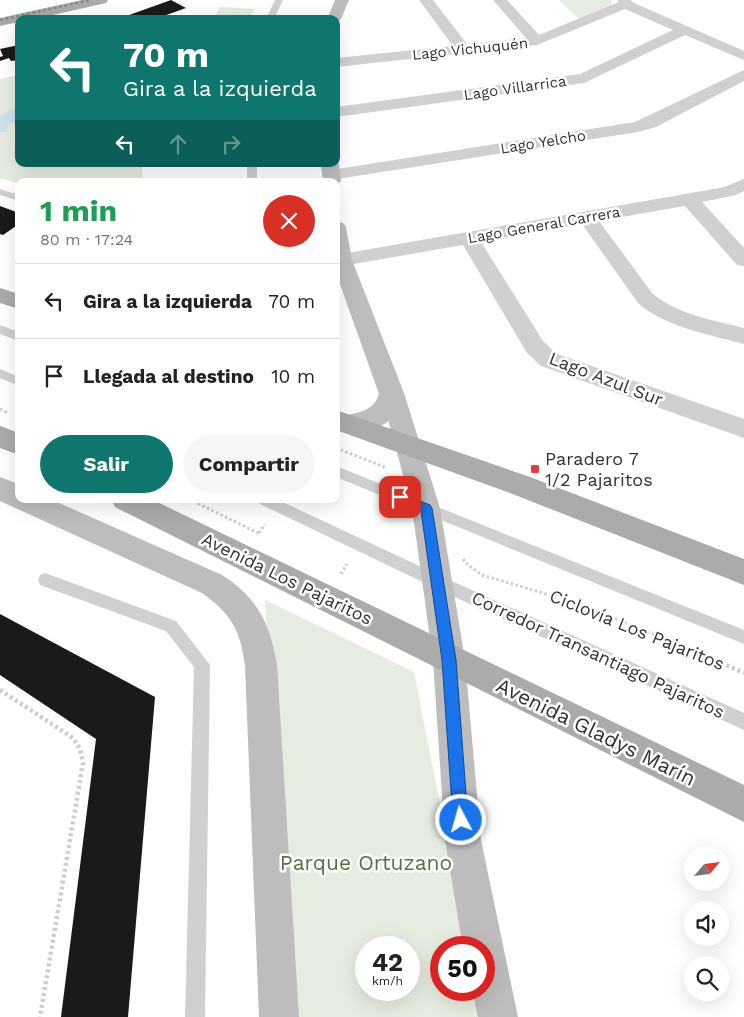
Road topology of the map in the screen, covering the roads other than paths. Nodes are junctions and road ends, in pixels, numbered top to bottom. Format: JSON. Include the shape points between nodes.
{"nodes":[{"id":1,"x":44,"y":0,"type":"edge"},
{"id":2,"x":101,"y":0,"type":"edge"},
{"id":3,"x":279,"y":0,"type":"edge"},
{"id":4,"x":342,"y":0,"type":"edge"},
{"id":5,"x":426,"y":0,"type":"edge"},
{"id":6,"x":507,"y":1,"type":"edge"},
{"id":7,"x":625,"y":2,"type":"edge"},
{"id":8,"x":0,"y":10,"type":"edge"},
{"id":9,"x":32,"y":15,"type":"edge"},
{"id":10,"x":272,"y":15,"type":"edge"},
{"id":11,"x":336,"y":15,"type":"edge"},
{"id":12,"x":15,"y":19,"type":"edge"},
{"id":13,"x":0,"y":22,"type":"edge"},
{"id":14,"x":685,"y":30,"type":"junction"},
{"id":15,"x":537,"y":41,"type":"junction"},
{"id":16,"x":464,"y":50,"type":"junction"},
{"id":17,"x":744,"y":56,"type":"edge"},
{"id":18,"x":340,"y":63,"type":"edge"},
{"id":19,"x":744,"y":75,"type":"edge"},
{"id":20,"x":340,"y":111,"type":"edge"},
{"id":21,"x":331,"y":173,"type":"edge"},
{"id":22,"x":744,"y":184,"type":"edge"},
{"id":23,"x":0,"y":192,"type":"edge"},
{"id":24,"x":15,"y":197,"type":"edge"},
{"id":25,"x":690,"y":200,"type":"junction"},
{"id":26,"x":587,"y":218,"type":"junction"},
{"id":27,"x":469,"y":238,"type":"junction"},
{"id":28,"x":340,"y":249,"type":"edge"},
{"id":29,"x":342,"y":260,"type":"junction"},
{"id":30,"x":744,"y":260,"type":"edge"},
{"id":31,"x":0,"y":295,"type":"edge"},
{"id":32,"x":15,"y":301,"type":"edge"},
{"id":33,"x":0,"y":330,"type":"edge"},
{"id":34,"x":15,"y":336,"type":"edge"},
{"id":35,"x":744,"y":336,"type":"edge"},
{"id":36,"x":0,"y":373,"type":"edge"},
{"id":37,"x":15,"y":380,"type":"edge"},
{"id":38,"x":392,"y":393,"type":"junction"},
{"id":39,"x":342,"y":422,"type":"edge"},
{"id":40,"x":744,"y":429,"type":"edge"},
{"id":41,"x":0,"y":436,"type":"edge"},
{"id":42,"x":15,"y":443,"type":"edge"},
{"id":43,"x":410,"y":446,"type":"junction"},
{"id":44,"x":340,"y":473,"type":"edge"},
{"id":45,"x":0,"y":488,"type":"edge"},
{"id":46,"x":15,"y":495,"type":"edge"},
{"id":47,"x":32,"y":503,"type":"edge"},
{"id":48,"x":133,"y":503,"type":"edge"},
{"id":49,"x":271,"y":503,"type":"edge"},
{"id":50,"x":426,"y":508,"type":"junction"},
{"id":51,"x":744,"y":572,"type":"edge"},
{"id":52,"x":45,"y":580,"type":"dead end"},
{"id":53,"x":438,"y":582,"type":"junction"},
{"id":54,"x":744,"y":637,"type":"edge"},
{"id":55,"x":449,"y":660,"type":"junction"},
{"id":56,"x":744,"y":722,"type":"edge"},
{"id":57,"x":744,"y":804,"type":"edge"},
{"id":58,"x":481,"y":936,"type":"edge"},
{"id":59,"x":495,"y":1001,"type":"edge"},
{"id":60,"x":195,"y":1017,"type":"edge"},
{"id":61,"x":280,"y":1017,"type":"edge"},
{"id":62,"x":498,"y":1017,"type":"edge"}],
"edges":[{"from":1,"to":8,"type":"main road"},
{"from":2,"to":9,"type":"main road"},
{"from":3,"to":10,"type":"lane"},
{"from":4,"to":11,"type":"main road"},
{"from":5,"to":16,"type":"street"},
{"from":6,"to":15,"type":"street"},
{"from":7,"to":14,"type":"street"},
{"from":7,"to":15,"type":"street","name":"Lago Vichuquén"},
{"from":12,"to":13,"type":"main road"},
{"from":14,"to":17,"type":"street"},
{"from":14,"to":20,"type":"street","name":"Lago Villarrica","via":[[584,78]]},
{"from":15,"to":16,"type":"street","name":"Lago Vichuquén"},
{"from":16,"to":18,"type":"street","name":"Lago Vichuquén"},
{"from":19,"to":21,"type":"street","name":"Lago Yelcho","via":[[638,127]]},
{"from":22,"to":25,"type":"street","name":"Lago General Carrera","via":[[720,194]]},
{"from":23,"to":24,"type":"lane"},
{"from":25,"to":26,"type":"street","name":"Lago General Carrera"},
{"from":25,"to":30,"type":"street"},
{"from":26,"to":27,"type":"street","name":"Lago General Carrera"},
{"from":26,"to":35,"type":"street","via":[[654,306],[667,313]]},
{"from":27,"to":29,"type":"street","name":"Lago General Carrera"},
{"from":27,"to":40,"type":"street","name":"Lago Azul Sur","via":[[534,347],[549,360]]},
{"from":28,"to":29,"type":"main road"},
{"from":29,"to":38,"type":"main road"},
{"from":31,"to":32,"type":"main road"},
{"from":33,"to":34,"type":"lane"},
{"from":36,"to":37,"type":"lane"},
{"from":38,"to":39,"type":"main road","via":[[382,413],[364,421]]},
{"from":38,"to":43,"type":"main road"},
{"from":39,"to":43,"type":"main road"},
{"from":41,"to":42,"type":"main road"},
{"from":43,"to":50,"type":"main road"},
{"from":43,"to":51,"type":"main road"},
{"from":44,"to":50,"type":"lane"},
{"from":45,"to":46,"type":"main road"},
{"from":47,"to":61,"type":"main road","via":[[212,584],[235,600],[252,624],[261,665]]},
{"from":48,"to":55,"type":"main road","name":"Avenida Los Pajaritos"},
{"from":49,"to":53,"type":"lane","name":"Corredor Transantiago Pajaritos"},
{"from":50,"to":53,"type":"main road"},
{"from":50,"to":54,"type":"lane"},
{"from":52,"to":60,"type":"lane","via":[[171,626],[202,665]]},
{"from":53,"to":55,"type":"main road"},
{"from":53,"to":56,"type":"lane","name":"Corredor Transantiago Pajaritos"},
{"from":55,"to":57,"type":"main road","name":"Avenida Gladys Marín"},
{"from":55,"to":58,"type":"main road","via":[[463,840]]},
{"from":59,"to":62,"type":"main road"}]}
